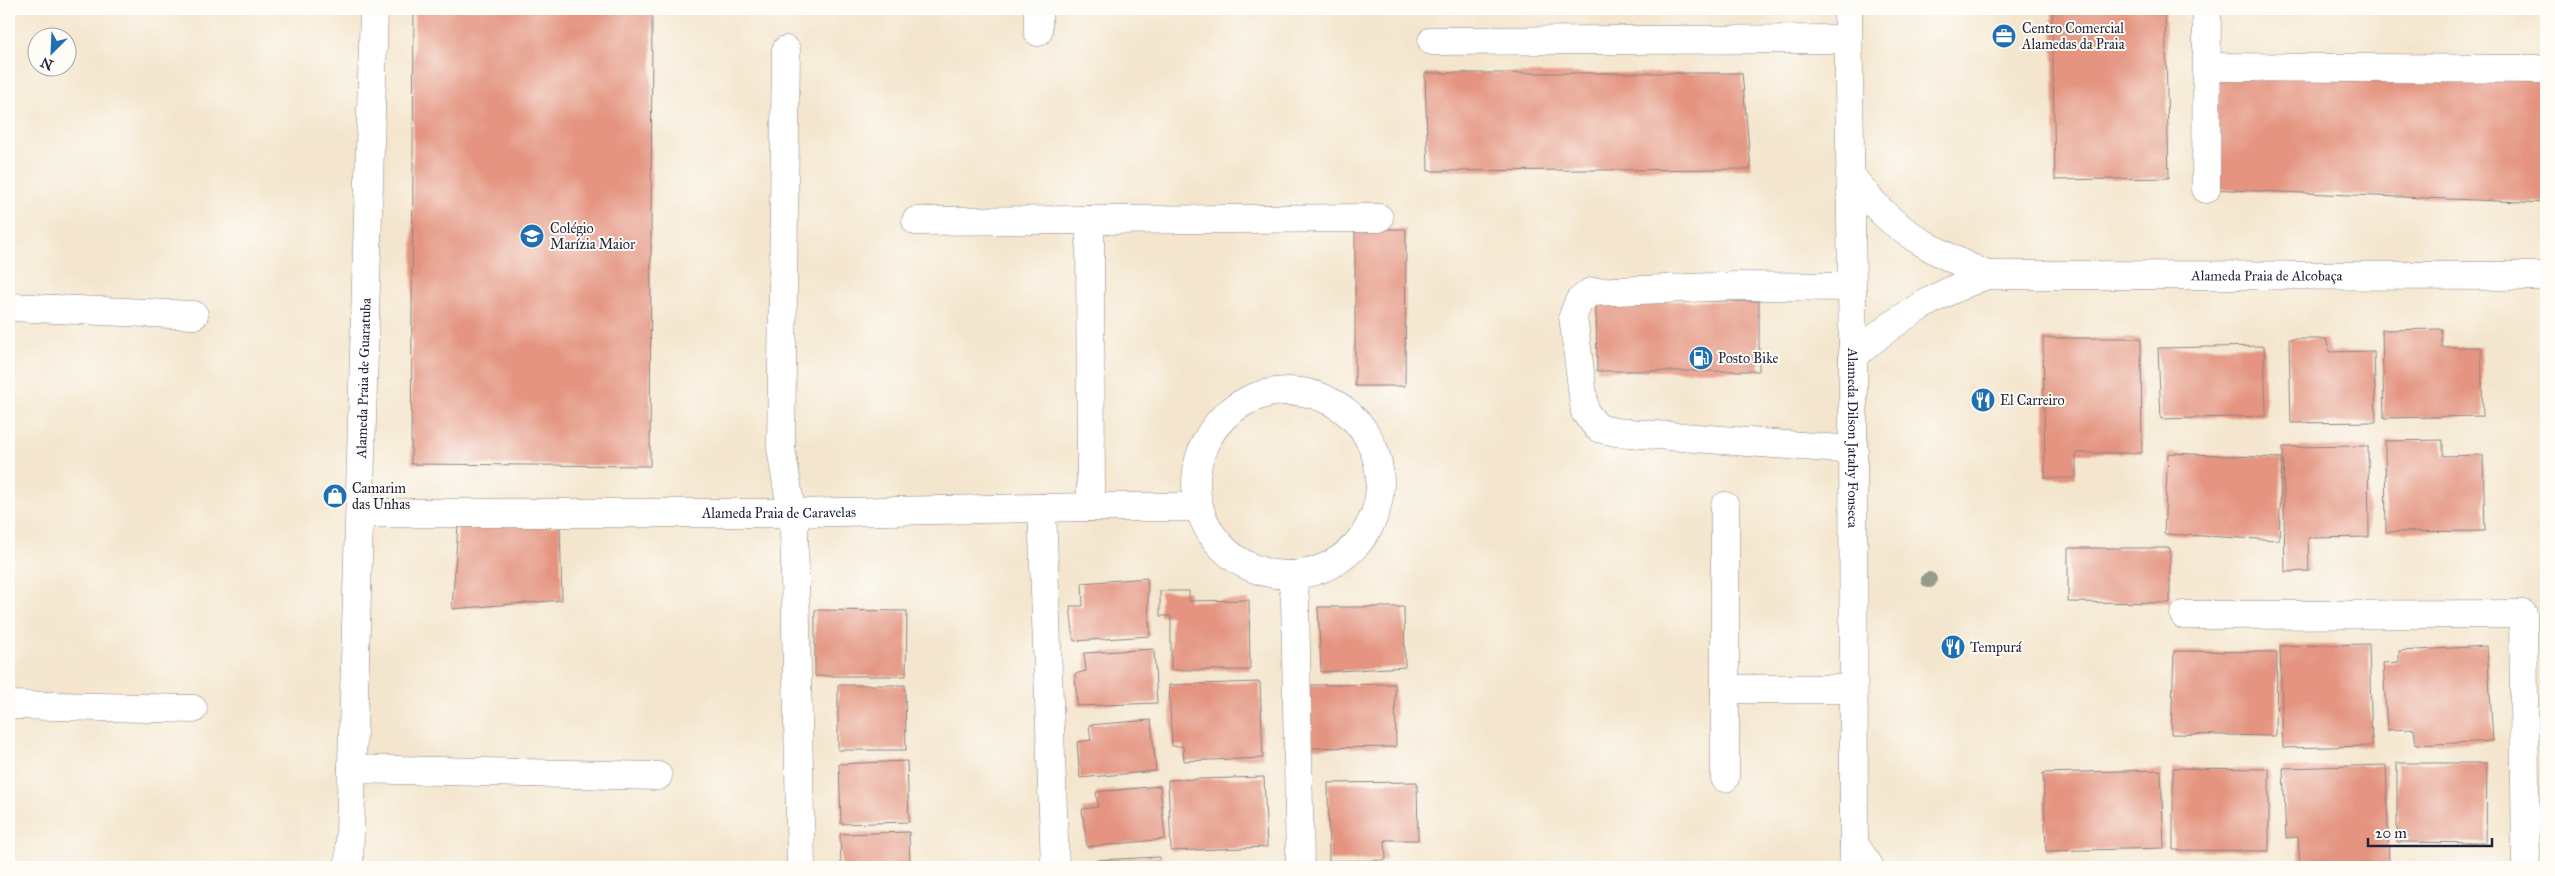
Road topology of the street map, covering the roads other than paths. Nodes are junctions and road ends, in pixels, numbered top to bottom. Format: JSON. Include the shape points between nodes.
{"nodes":[{"id":1,"x":374,"y":9,"type":"edge"},
{"id":2,"x":1848,"y":9,"type":"edge"},
{"id":3,"x":2207,"y":9,"type":"edge"},
{"id":4,"x":1848,"y":38,"type":"junction"},
{"id":5,"x":1432,"y":41,"type":"dead end"},
{"id":6,"x":786,"y":50,"type":"dead end"},
{"id":7,"x":2208,"y":67,"type":"junction"},
{"id":8,"x":2546,"y":69,"type":"edge"},
{"id":9,"x":1850,"y":175,"type":"junction"},
{"id":10,"x":2206,"y":189,"type":"dead end"},
{"id":11,"x":1379,"y":218,"type":"dead end"},
{"id":12,"x":1090,"y":220,"type":"junction"},
{"id":13,"x":916,"y":221,"type":"dead end"},
{"id":14,"x":1988,"y":275,"type":"junction"},
{"id":15,"x":2546,"y":276,"type":"edge"},
{"id":16,"x":1852,"y":287,"type":"junction"},
{"id":17,"x":9,"y":306,"type":"edge"},
{"id":18,"x":194,"y":314,"type":"dead end"},
{"id":19,"x":1854,"y":357,"type":"junction"},
{"id":20,"x":1854,"y":450,"type":"junction"},
{"id":21,"x":1725,"y":506,"type":"dead end"},
{"id":22,"x":1091,"y":507,"type":"junction"},
{"id":23,"x":1042,"y":508,"type":"junction"},
{"id":24,"x":1199,"y":508,"type":"junction"},
{"id":25,"x":360,"y":513,"type":"junction"},
{"id":26,"x":793,"y":520,"type":"junction"},
{"id":27,"x":1290,"y":575,"type":"junction"},
{"id":28,"x":2184,"y":615,"type":"dead end"},
{"id":29,"x":1725,"y":689,"type":"junction"},
{"id":30,"x":1853,"y":689,"type":"junction"},
{"id":31,"x":9,"y":705,"type":"edge"},
{"id":32,"x":193,"y":710,"type":"dead end"},
{"id":33,"x":352,"y":769,"type":"junction"},
{"id":34,"x":658,"y":776,"type":"dead end"},
{"id":35,"x":1725,"y":778,"type":"dead end"},
{"id":36,"x":1854,"y":856,"type":"edge"},
{"id":37,"x":349,"y":867,"type":"edge"},
{"id":38,"x":801,"y":867,"type":"edge"},
{"id":39,"x":1055,"y":867,"type":"edge"},
{"id":40,"x":1300,"y":867,"type":"edge"},
{"id":41,"x":1870,"y":867,"type":"edge"},
{"id":42,"x":2526,"y":867,"type":"edge"}],
"edges":[{"from":1,"to":25,"type":"street","name":"Alameda Praia de Guaratuba"},
{"from":2,"to":4,"type":"street","name":"Alameda Dilson Jatahy Fonseca"},
{"from":3,"to":7,"type":"street"},
{"from":4,"to":5,"type":"street"},
{"from":4,"to":9,"type":"street","name":"Alameda Dilson Jatahy Fonseca"},
{"from":6,"to":26,"type":"street","via":[[781,448]]},
{"from":7,"to":8,"type":"street"},
{"from":7,"to":10,"type":"street"},
{"from":9,"to":14,"type":"street","name":"Alameda Praia de Alcobaça","via":[[1879,210],[1907,233],[1949,258]]},
{"from":9,"to":16,"type":"street","name":"Alameda Dilson Jatahy Fonseca"},
{"from":11,"to":12,"type":"street"},
{"from":12,"to":13,"type":"street"},
{"from":12,"to":22,"type":"street"},
{"from":14,"to":15,"type":"street","name":"Alameda Praia de Alcobaça"},
{"from":14,"to":19,"type":"street","name":"Alameda Praia de Alcobaça","via":[[1951,288],[1913,310],[1882,331]]},
{"from":16,"to":19,"type":"street","name":"Alameda Dilson Jatahy Fonseca"},
{"from":16,"to":20,"type":"street","via":[[1737,286],[1591,292],[1579,301],[1573,316],[1586,412],[1598,428]]},
{"from":17,"to":18,"type":"street"},
{"from":19,"to":20,"type":"street","name":"Alameda Dilson Jatahy Fonseca"},
{"from":20,"to":30,"type":"street","name":"Alameda Dilson Jatahy Fonseca"},
{"from":21,"to":29,"type":"street"},
{"from":22,"to":23,"type":"street","name":"Alameda Praia de Caravelas"},
{"from":22,"to":24,"type":"street","name":"Alameda Praia de Caravelas"},
{"from":23,"to":26,"type":"street","name":"Alameda Praia de Caravelas"},
{"from":23,"to":39,"type":"street"},
{"from":24,"to":27,"type":"street","via":[[1212,535],[1233,557],[1260,571]]},
{"from":24,"to":27,"type":"street","via":[[1195,477],[1202,447],[1218,422],[1242,402],[1270,392],[1301,391],[1330,400],[1354,418],[1372,443],[1380,472],[1378,503],[1367,531],[1347,554],[1320,569]]},
{"from":25,"to":26,"type":"street","name":"Alameda Praia de Caravelas"},
{"from":25,"to":33,"type":"street","name":"Alameda Praia de Guaratuba"},
{"from":26,"to":38,"type":"street"},
{"from":27,"to":40,"type":"street","via":[[1295,598]]},
{"from":28,"to":42,"type":"street","via":[[2523,614]]},
{"from":29,"to":30,"type":"street"},
{"from":29,"to":35,"type":"street"},
{"from":30,"to":36,"type":"street","name":"Alameda Dilson Jatahy Fonseca"},
{"from":31,"to":32,"type":"street"},
{"from":33,"to":34,"type":"street"},
{"from":33,"to":37,"type":"street","name":"Alameda Praia de Guaratuba"},
{"from":36,"to":41,"type":"street"}]}
